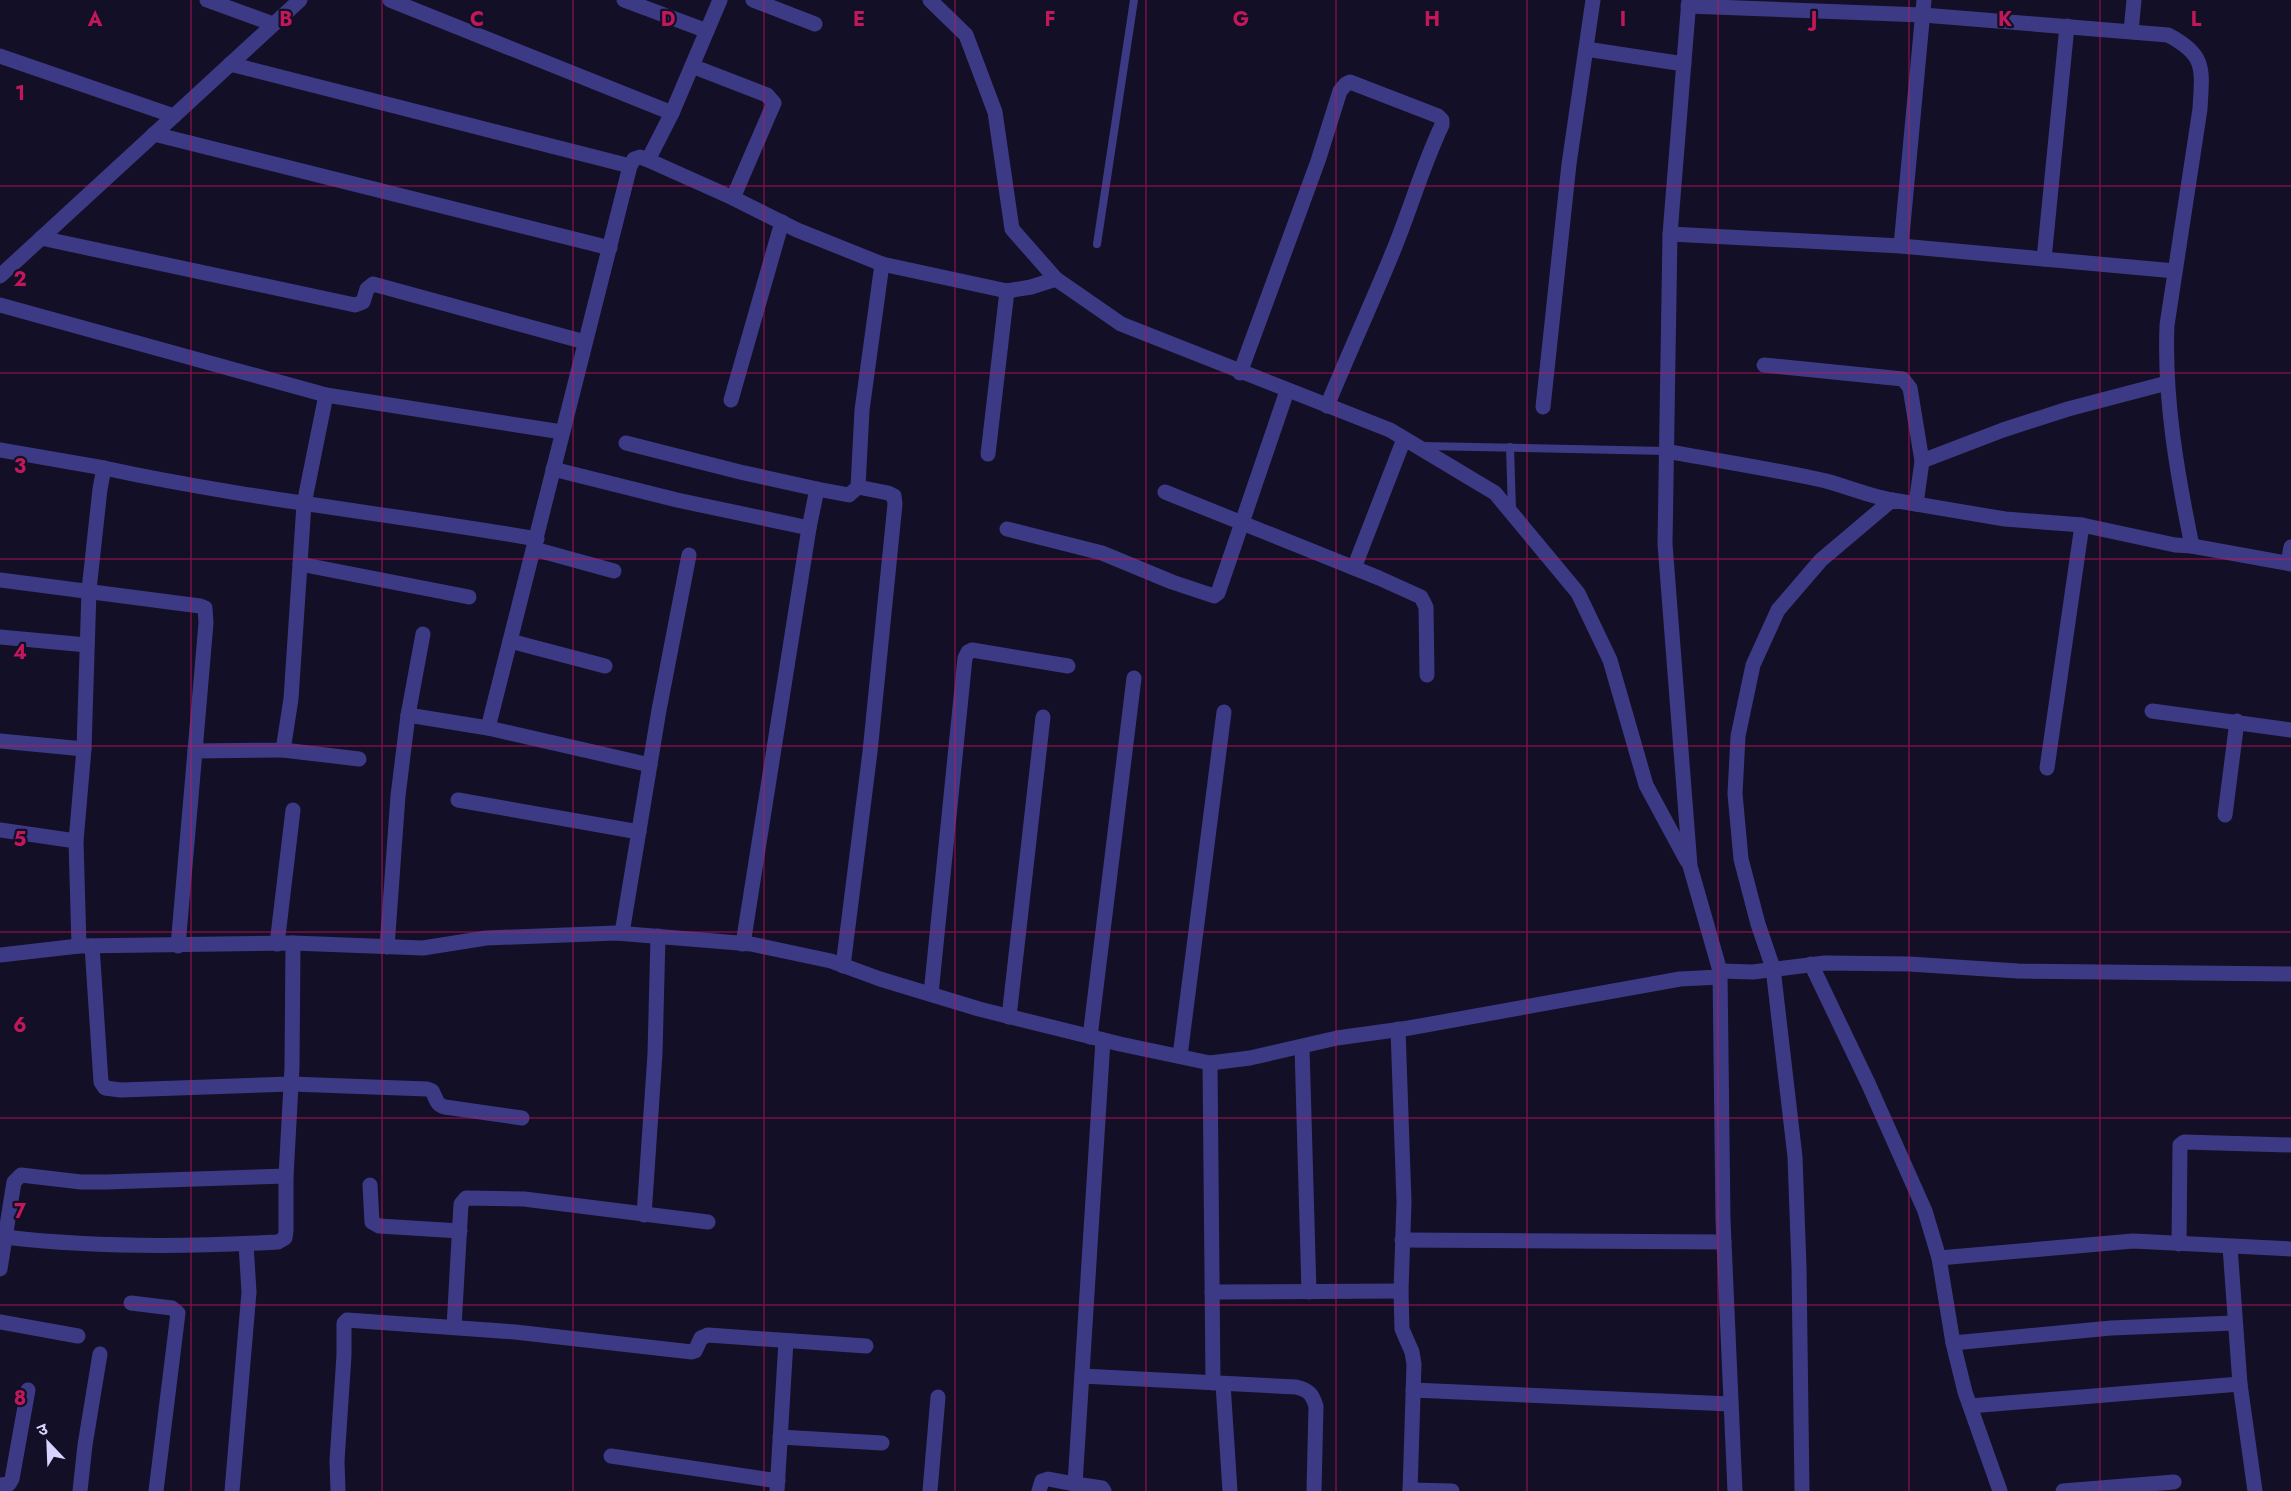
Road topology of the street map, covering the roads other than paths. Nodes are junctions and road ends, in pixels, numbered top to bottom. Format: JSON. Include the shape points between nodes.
{"nodes":[{"id":1,"x":207,"y":0,"type":"edge"},
{"id":2,"x":300,"y":0,"type":"edge"},
{"id":3,"x":390,"y":0,"type":"edge"},
{"id":4,"x":624,"y":0,"type":"edge"},
{"id":5,"x":720,"y":0,"type":"edge"},
{"id":6,"x":753,"y":0,"type":"edge"},
{"id":7,"x":930,"y":0,"type":"edge"},
{"id":8,"x":1134,"y":0,"type":"edge"},
{"id":9,"x":1593,"y":0,"type":"edge"},
{"id":10,"x":2134,"y":0,"type":"edge"},
{"id":11,"x":1689,"y":3,"type":"edge"},
{"id":12,"x":1924,"y":7,"type":"edge"},
{"id":13,"x":273,"y":24,"type":"junction"},
{"id":14,"x":815,"y":24,"type":"dead end"},
{"id":15,"x":2067,"y":26,"type":"junction"},
{"id":16,"x":707,"y":31,"type":"junction"},
{"id":17,"x":2131,"y":31,"type":"junction"},
{"id":18,"x":1586,"y":49,"type":"junction"},
{"id":19,"x":0,"y":56,"type":"edge"},
{"id":20,"x":230,"y":64,"type":"junction"},
{"id":21,"x":1684,"y":64,"type":"junction"},
{"id":22,"x":692,"y":66,"type":"junction"},
{"id":23,"x":672,"y":113,"type":"junction"},
{"id":24,"x":174,"y":116,"type":"junction"},
{"id":25,"x":154,"y":134,"type":"junction"},
{"id":26,"x":648,"y":160,"type":"junction"},
{"id":27,"x":630,"y":166,"type":"junction"},
{"id":28,"x":733,"y":198,"type":"junction"},
{"id":29,"x":782,"y":222,"type":"junction"},
{"id":30,"x":1670,"y":234,"type":"junction"},
{"id":31,"x":41,"y":238,"type":"junction"},
{"id":32,"x":1097,"y":244,"type":"dead end"},
{"id":33,"x":1901,"y":246,"type":"junction"},
{"id":34,"x":610,"y":248,"type":"junction"},
{"id":35,"x":2044,"y":260,"type":"junction"},
{"id":36,"x":882,"y":264,"type":"junction"},
{"id":37,"x":2175,"y":271,"type":"junction"},
{"id":38,"x":0,"y":276,"type":"edge"},
{"id":39,"x":1056,"y":279,"type":"junction"},
{"id":40,"x":1007,"y":291,"type":"junction"},
{"id":41,"x":0,"y":305,"type":"edge"},
{"id":42,"x":585,"y":342,"type":"junction"},
{"id":43,"x":1764,"y":365,"type":"dead end"},
{"id":44,"x":1240,"y":373,"type":"junction"},
{"id":45,"x":2167,"y":383,"type":"junction"},
{"id":46,"x":1287,"y":391,"type":"junction"},
{"id":47,"x":326,"y":395,"type":"junction"},
{"id":48,"x":731,"y":400,"type":"dead end"},
{"id":49,"x":1327,"y":406,"type":"junction"},
{"id":50,"x":1543,"y":407,"type":"dead end"},
{"id":51,"x":562,"y":432,"type":"junction"},
{"id":52,"x":626,"y":443,"type":"dead end"},
{"id":53,"x":1410,"y":443,"type":"junction"},
{"id":54,"x":1510,"y":447,"type":"junction"},
{"id":55,"x":0,"y":450,"type":"edge"},
{"id":56,"x":1666,"y":451,"type":"junction"},
{"id":57,"x":988,"y":454,"type":"dead end"},
{"id":58,"x":1922,"y":461,"type":"junction"},
{"id":59,"x":104,"y":468,"type":"junction"},
{"id":60,"x":554,"y":469,"type":"junction"},
{"id":61,"x":858,"y":487,"type":"junction"},
{"id":62,"x":817,"y":489,"type":"junction"},
{"id":63,"x":1166,"y":492,"type":"dead end"},
{"id":64,"x":1892,"y":500,"type":"junction"},
{"id":65,"x":304,"y":504,"type":"junction"},
{"id":66,"x":1916,"y":504,"type":"junction"},
{"id":67,"x":1512,"y":513,"type":"junction"},
{"id":68,"x":1242,"y":521,"type":"junction"},
{"id":69,"x":2082,"y":525,"type":"junction"},
{"id":70,"x":809,"y":528,"type":"junction"},
{"id":71,"x":1007,"y":529,"type":"dead end"},
{"id":72,"x":535,"y":544,"type":"junction"},
{"id":73,"x":2192,"y":546,"type":"junction"},
{"id":74,"x":2291,"y":547,"type":"edge"},
{"id":75,"x":689,"y":555,"type":"dead end"},
{"id":76,"x":2290,"y":563,"type":"edge"},
{"id":77,"x":300,"y":564,"type":"junction"},
{"id":78,"x":1354,"y":568,"type":"junction"},
{"id":79,"x":614,"y":571,"type":"dead end"},
{"id":80,"x":0,"y":580,"type":"edge"},
{"id":81,"x":89,"y":590,"type":"junction"},
{"id":82,"x":469,"y":597,"type":"dead end"},
{"id":83,"x":423,"y":634,"type":"dead end"},
{"id":84,"x":0,"y":637,"type":"edge"},
{"id":85,"x":510,"y":641,"type":"junction"},
{"id":86,"x":87,"y":645,"type":"junction"},
{"id":87,"x":605,"y":666,"type":"dead end"},
{"id":88,"x":1068,"y":666,"type":"dead end"},
{"id":89,"x":1427,"y":675,"type":"dead end"},
{"id":90,"x":1134,"y":678,"type":"dead end"},
{"id":91,"x":2152,"y":711,"type":"dead end"},
{"id":92,"x":1224,"y":712,"type":"dead end"},
{"id":93,"x":408,"y":715,"type":"junction"},
{"id":94,"x":1043,"y":717,"type":"dead end"},
{"id":95,"x":2237,"y":722,"type":"junction"},
{"id":96,"x":488,"y":728,"type":"junction"},
{"id":97,"x":2291,"y":730,"type":"edge"},
{"id":98,"x":0,"y":741,"type":"edge"},
{"id":99,"x":84,"y":749,"type":"junction"},
{"id":100,"x":283,"y":750,"type":"junction"},
{"id":101,"x":195,"y":751,"type":"junction"},
{"id":102,"x":359,"y":759,"type":"dead end"},
{"id":103,"x":650,"y":765,"type":"junction"},
{"id":104,"x":2047,"y":768,"type":"dead end"},
{"id":105,"x":458,"y":800,"type":"dead end"},
{"id":106,"x":293,"y":810,"type":"dead end"},
{"id":107,"x":2225,"y":815,"type":"dead end"},
{"id":108,"x":0,"y":830,"type":"edge"},
{"id":109,"x":639,"y":832,"type":"junction"},
{"id":110,"x":76,"y":841,"type":"junction"},
{"id":111,"x":1689,"y":866,"type":"junction"},
{"id":112,"x":622,"y":933,"type":"junction"},
{"id":113,"x":658,"y":936,"type":"junction"},
{"id":114,"x":285,"y":944,"type":"junction"},
{"id":115,"x":743,"y":944,"type":"junction"},
{"id":116,"x":86,"y":946,"type":"junction"},
{"id":117,"x":177,"y":946,"type":"junction"},
{"id":118,"x":387,"y":947,"type":"junction"},
{"id":119,"x":0,"y":955,"type":"edge"},
{"id":120,"x":1811,"y":964,"type":"junction"},
{"id":121,"x":843,"y":966,"type":"junction"},
{"id":122,"x":1773,"y":968,"type":"junction"},
{"id":123,"x":1720,"y":974,"type":"junction"},
{"id":124,"x":2291,"y":974,"type":"edge"},
{"id":125,"x":931,"y":994,"type":"junction"},
{"id":126,"x":1009,"y":1017,"type":"junction"},
{"id":127,"x":1398,"y":1029,"type":"junction"},
{"id":128,"x":1096,"y":1039,"type":"junction"},
{"id":129,"x":1302,"y":1047,"type":"junction"},
{"id":130,"x":1180,"y":1056,"type":"junction"},
{"id":131,"x":1210,"y":1063,"type":"junction"},
{"id":132,"x":291,"y":1084,"type":"junction"},
{"id":133,"x":522,"y":1118,"type":"dead end"},
{"id":134,"x":2291,"y":1145,"type":"edge"},
{"id":135,"x":286,"y":1176,"type":"junction"},
{"id":136,"x":370,"y":1185,"type":"dead end"},
{"id":137,"x":644,"y":1215,"type":"junction"},
{"id":138,"x":708,"y":1222,"type":"dead end"},
{"id":139,"x":460,"y":1231,"type":"junction"},
{"id":140,"x":5,"y":1237,"type":"junction"},
{"id":141,"x":1402,"y":1240,"type":"junction"},
{"id":142,"x":1724,"y":1242,"type":"junction"},
{"id":143,"x":246,"y":1244,"type":"junction"},
{"id":144,"x":2179,"y":1244,"type":"junction"},
{"id":145,"x":2230,"y":1247,"type":"junction"},
{"id":146,"x":2291,"y":1249,"type":"edge"},
{"id":147,"x":1939,"y":1258,"type":"junction"},
{"id":148,"x":0,"y":1269,"type":"edge"},
{"id":149,"x":1401,"y":1291,"type":"junction"},
{"id":150,"x":1212,"y":1292,"type":"junction"},
{"id":151,"x":1309,"y":1292,"type":"junction"},
{"id":152,"x":131,"y":1303,"type":"dead end"},
{"id":153,"x":0,"y":1322,"type":"edge"},
{"id":154,"x":2234,"y":1323,"type":"junction"},
{"id":155,"x":454,"y":1327,"type":"junction"},
{"id":156,"x":78,"y":1335,"type":"dead end"},
{"id":157,"x":786,"y":1341,"type":"junction"},
{"id":158,"x":1953,"y":1343,"type":"junction"},
{"id":159,"x":866,"y":1346,"type":"dead end"},
{"id":160,"x":100,"y":1354,"type":"dead end"},
{"id":161,"x":1082,"y":1376,"type":"junction"},
{"id":162,"x":1218,"y":1383,"type":"junction"},
{"id":163,"x":2240,"y":1384,"type":"junction"},
{"id":164,"x":28,"y":1390,"type":"dead end"},
{"id":165,"x":1413,"y":1390,"type":"junction"},
{"id":166,"x":938,"y":1397,"type":"dead end"},
{"id":167,"x":1731,"y":1404,"type":"junction"},
{"id":168,"x":1970,"y":1406,"type":"junction"},
{"id":169,"x":780,"y":1437,"type":"junction"},
{"id":170,"x":882,"y":1443,"type":"dead end"},
{"id":171,"x":610,"y":1456,"type":"dead end"},
{"id":172,"x":2174,"y":1482,"type":"dead end"},
{"id":173,"x":1075,"y":1484,"type":"junction"},
{"id":174,"x":0,"y":1485,"type":"edge"},
{"id":175,"x":777,"y":1486,"type":"edge"},
{"id":176,"x":1410,"y":1490,"type":"edge"},
{"id":177,"x":80,"y":1491,"type":"edge"},
{"id":178,"x":156,"y":1491,"type":"edge"},
{"id":179,"x":232,"y":1491,"type":"edge"},
{"id":180,"x":338,"y":1491,"type":"edge"},
{"id":181,"x":930,"y":1491,"type":"edge"},
{"id":182,"x":1039,"y":1491,"type":"edge"},
{"id":183,"x":1104,"y":1491,"type":"edge"},
{"id":184,"x":1230,"y":1491,"type":"edge"},
{"id":185,"x":1314,"y":1491,"type":"edge"},
{"id":186,"x":1452,"y":1491,"type":"edge"},
{"id":187,"x":1735,"y":1491,"type":"edge"},
{"id":188,"x":1802,"y":1491,"type":"edge"},
{"id":189,"x":2000,"y":1491,"type":"edge"},
{"id":190,"x":2063,"y":1491,"type":"edge"},
{"id":191,"x":2255,"y":1491,"type":"edge"}],
"edges":[{"from":1,"to":13,"type":"street"},
{"from":2,"to":13,"type":"street"},
{"from":3,"to":23,"type":"street"},
{"from":4,"to":16,"type":"street"},
{"from":5,"to":16,"type":"street"},
{"from":6,"to":14,"type":"street"},
{"from":7,"to":39,"type":"street","via":[[966,35],[995,112],[1012,229]]},
{"from":8,"to":32,"type":"lane"},
{"from":9,"to":18,"type":"street"},
{"from":10,"to":17,"type":"street"},
{"from":11,"to":12,"type":"street"},
{"from":11,"to":21,"type":"street"},
{"from":12,"to":15,"type":"street"},
{"from":12,"to":33,"type":"street"},
{"from":13,"to":20,"type":"street"},
{"from":15,"to":17,"type":"street"},
{"from":15,"to":35,"type":"street"},
{"from":16,"to":22,"type":"street"},
{"from":17,"to":37,"type":"street","via":[[2168,36],[2188,45],[2197,57],[2202,75]]},
{"from":18,"to":21,"type":"street"},
{"from":18,"to":50,"type":"street","via":[[1569,164]]},
{"from":19,"to":24,"type":"street"},
{"from":20,"to":24,"type":"street"},
{"from":20,"to":27,"type":"street"},
{"from":21,"to":30,"type":"street"},
{"from":22,"to":23,"type":"street"},
{"from":22,"to":28,"type":"street","via":[[767,94],[774,103]]},
{"from":23,"to":26,"type":"street"},
{"from":24,"to":25,"type":"street"},
{"from":25,"to":31,"type":"street"},
{"from":25,"to":34,"type":"street"},
{"from":26,"to":27,"type":"street","via":[[640,157]]},
{"from":26,"to":28,"type":"street"},
{"from":27,"to":34,"type":"street"},
{"from":28,"to":29,"type":"street"},
{"from":29,"to":36,"type":"street"},
{"from":29,"to":48,"type":"street"},
{"from":30,"to":33,"type":"street"},
{"from":30,"to":56,"type":"street"},
{"from":31,"to":38,"type":"street"},
{"from":31,"to":42,"type":"street","via":[[355,305],[363,302],[373,284]]},
{"from":33,"to":35,"type":"street"},
{"from":34,"to":42,"type":"street"},
{"from":35,"to":37,"type":"street"},
{"from":36,"to":40,"type":"street"},
{"from":36,"to":61,"type":"street","via":[[862,410]]},
{"from":37,"to":45,"type":"street","via":[[2167,325]]},
{"from":39,"to":40,"type":"street"},
{"from":39,"to":44,"type":"street","via":[[1120,324]]},
{"from":40,"to":57,"type":"street"},
{"from":41,"to":47,"type":"street"},
{"from":42,"to":51,"type":"street"},
{"from":43,"to":58,"type":"street","via":[[1903,379],[1910,388]]},
{"from":44,"to":46,"type":"street"},
{"from":44,"to":49,"type":"street","via":[[1340,91],[1350,82],[1366,87],[1438,116],[1442,125]]},
{"from":45,"to":58,"type":"street","via":[[2003,430]]},
{"from":45,"to":73,"type":"street"},
{"from":46,"to":49,"type":"street"},
{"from":46,"to":68,"type":"street"},
{"from":47,"to":51,"type":"street"},
{"from":47,"to":65,"type":"street"},
{"from":49,"to":53,"type":"street","via":[[1390,430]]},
{"from":51,"to":60,"type":"street"},
{"from":52,"to":62,"type":"street"},
{"from":53,"to":54,"type":"lane"},
{"from":53,"to":67,"type":"street","via":[[1495,493]]},
{"from":53,"to":78,"type":"street"},
{"from":54,"to":56,"type":"lane"},
{"from":54,"to":67,"type":"lane"},
{"from":55,"to":59,"type":"street"},
{"from":56,"to":64,"type":"street","via":[[1796,475]]},
{"from":56,"to":111,"type":"street","via":[[1665,544]]},
{"from":58,"to":66,"type":"street"},
{"from":59,"to":65,"type":"street"},
{"from":59,"to":81,"type":"street"},
{"from":60,"to":70,"type":"street"},
{"from":60,"to":72,"type":"street"},
{"from":61,"to":62,"type":"street","via":[[849,495]]},
{"from":61,"to":121,"type":"street","via":[[888,493],[894,496],[896,504]]},
{"from":62,"to":70,"type":"street"},
{"from":63,"to":68,"type":"street"},
{"from":64,"to":66,"type":"street"},
{"from":64,"to":122,"type":"street","via":[[1821,560],[1778,610],[1753,665],[1738,736],[1734,794],[1741,859]]},
{"from":65,"to":72,"type":"street","via":[[441,522]]},
{"from":65,"to":77,"type":"street"},
{"from":66,"to":69,"type":"street","via":[[2005,519]]},
{"from":67,"to":111,"type":"street","via":[[1578,593],[1610,660],[1646,785]]},
{"from":68,"to":71,"type":"street","via":[[1214,596],[1101,553]]},
{"from":68,"to":78,"type":"street"},
{"from":69,"to":73,"type":"street"},
{"from":69,"to":104,"type":"street"},
{"from":70,"to":115,"type":"street"},
{"from":72,"to":79,"type":"street"},
{"from":72,"to":85,"type":"street"},
{"from":73,"to":76,"type":"street"},
{"from":74,"to":76,"type":"street"},
{"from":75,"to":103,"type":"street"},
{"from":77,"to":82,"type":"street"},
{"from":77,"to":100,"type":"street","via":[[291,699]]},
{"from":78,"to":89,"type":"street","via":[[1425,602]]},
{"from":80,"to":81,"type":"street"},
{"from":81,"to":86,"type":"street"},
{"from":81,"to":101,"type":"street","via":[[204,608]]},
{"from":83,"to":93,"type":"street"},
{"from":84,"to":86,"type":"street"},
{"from":85,"to":87,"type":"street"},
{"from":85,"to":96,"type":"street"},
{"from":86,"to":99,"type":"street"},
{"from":88,"to":125,"type":"street","via":[[972,650],[965,658]]},
{"from":90,"to":128,"type":"street"},
{"from":91,"to":95,"type":"street"},
{"from":92,"to":130,"type":"street"},
{"from":93,"to":96,"type":"street"},
{"from":93,"to":118,"type":"street"},
{"from":94,"to":126,"type":"street"},
{"from":95,"to":97,"type":"street"},
{"from":95,"to":107,"type":"street"},
{"from":96,"to":103,"type":"street"},
{"from":98,"to":99,"type":"street"},
{"from":99,"to":110,"type":"street"},
{"from":100,"to":101,"type":"street"},
{"from":100,"to":102,"type":"street"},
{"from":101,"to":117,"type":"street"},
{"from":103,"to":109,"type":"street"},
{"from":105,"to":109,"type":"street"},
{"from":106,"to":114,"type":"street"},
{"from":108,"to":110,"type":"street"},
{"from":109,"to":112,"type":"street"},
{"from":110,"to":116,"type":"street"},
{"from":111,"to":123,"type":"street"},
{"from":112,"to":113,"type":"street"},
{"from":112,"to":118,"type":"street","via":[[486,938],[423,948]]},
{"from":113,"to":115,"type":"street"},
{"from":113,"to":137,"type":"street"},
{"from":114,"to":117,"type":"street"},
{"from":114,"to":118,"type":"street"},
{"from":114,"to":132,"type":"street"},
{"from":115,"to":121,"type":"street"},
{"from":116,"to":117,"type":"street"},
{"from":116,"to":119,"type":"street"},
{"from":116,"to":132,"type":"street","via":[[101,1082],[105,1088]]},
{"from":120,"to":122,"type":"street"},
{"from":120,"to":124,"type":"street"},
{"from":120,"to":147,"type":"street","via":[[1925,1211]]},
{"from":121,"to":125,"type":"street"},
{"from":122,"to":123,"type":"street"},
{"from":122,"to":188,"type":"street","via":[[1795,1157]]},
{"from":123,"to":127,"type":"street"},
{"from":123,"to":142,"type":"street"},
{"from":125,"to":126,"type":"street"},
{"from":126,"to":128,"type":"street"},
{"from":127,"to":129,"type":"street"},
{"from":127,"to":141,"type":"street"},
{"from":128,"to":130,"type":"street"},
{"from":128,"to":161,"type":"street"},
{"from":129,"to":131,"type":"street"},
{"from":129,"to":151,"type":"street"},
{"from":130,"to":131,"type":"street"},
{"from":131,"to":150,"type":"street"},
{"from":132,"to":133,"type":"street","via":[[427,1089],[439,1105]]},
{"from":132,"to":135,"type":"street"},
{"from":134,"to":144,"type":"street","via":[[2180,1145]]},
{"from":135,"to":140,"type":"street","via":[[81,1182],[21,1175],[14,1182]]},
{"from":135,"to":143,"type":"street","via":[[285,1238]]},
{"from":136,"to":139,"type":"street","via":[[370,1216],[379,1226]]},
{"from":137,"to":138,"type":"street"},
{"from":137,"to":139,"type":"street","via":[[524,1199],[472,1197],[461,1204]]},
{"from":139,"to":155,"type":"street"},
{"from":140,"to":143,"type":"street","via":[[106,1246]]},
{"from":140,"to":148,"type":"street"},
{"from":141,"to":142,"type":"street"},
{"from":141,"to":149,"type":"street"},
{"from":142,"to":167,"type":"street"},
{"from":143,"to":179,"type":"street","via":[[249,1292]]},
{"from":144,"to":145,"type":"street"},
{"from":144,"to":147,"type":"street","via":[[2133,1241]]},
{"from":145,"to":146,"type":"street"},
{"from":145,"to":154,"type":"street"},
{"from":147,"to":158,"type":"street"},
{"from":149,"to":151,"type":"street"},
{"from":149,"to":165,"type":"street","via":[[1402,1329],[1414,1365]]},
{"from":150,"to":151,"type":"street"},
{"from":150,"to":162,"type":"street"},
{"from":152,"to":178,"type":"street","via":[[178,1312]]},
{"from":153,"to":156,"type":"street"},
{"from":154,"to":158,"type":"street","via":[[2111,1328]]},
{"from":154,"to":163,"type":"street"},
{"from":155,"to":157,"type":"street","via":[[692,1352],[701,1338],[708,1335]]},
{"from":155,"to":180,"type":"street","via":[[345,1321]]},
{"from":157,"to":159,"type":"street"},
{"from":157,"to":169,"type":"street"},
{"from":158,"to":168,"type":"street"},
{"from":160,"to":177,"type":"street"},
{"from":161,"to":162,"type":"street"},
{"from":161,"to":173,"type":"street"},
{"from":162,"to":184,"type":"street"},
{"from":162,"to":185,"type":"street","via":[[1296,1387],[1312,1395],[1316,1406]]},
{"from":163,"to":168,"type":"street"},
{"from":163,"to":191,"type":"street"},
{"from":164,"to":174,"type":"street","via":[[12,1479],[9,1484]]},
{"from":165,"to":167,"type":"street"},
{"from":165,"to":176,"type":"street"},
{"from":166,"to":181,"type":"street"},
{"from":167,"to":187,"type":"street"},
{"from":168,"to":189,"type":"street"},
{"from":169,"to":170,"type":"street"},
{"from":169,"to":175,"type":"street"},
{"from":171,"to":175,"type":"street"},
{"from":172,"to":190,"type":"street"},
{"from":173,"to":182,"type":"street","via":[[1048,1479],[1042,1481]]},
{"from":173,"to":183,"type":"street"},
{"from":176,"to":186,"type":"street"}]}
